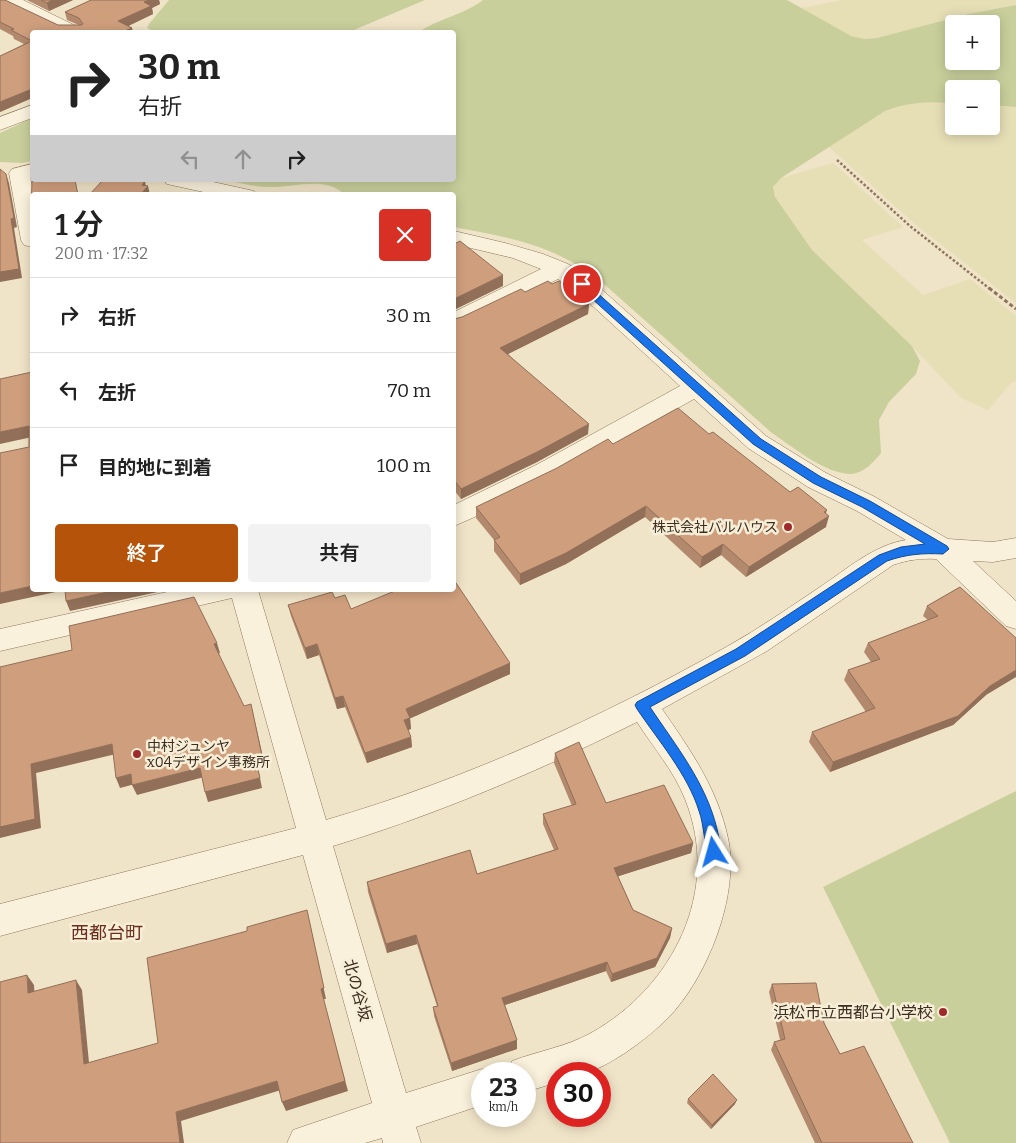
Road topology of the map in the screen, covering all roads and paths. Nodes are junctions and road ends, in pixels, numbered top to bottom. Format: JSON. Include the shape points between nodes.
{"nodes":[{"id":1,"x":9,"y":0,"type":"edge"},
{"id":2,"x":66,"y":12,"type":"edge"},
{"id":3,"x":49,"y":20,"type":"junction"},
{"id":4,"x":70,"y":30,"type":"edge"},
{"id":5,"x":30,"y":112,"type":"edge"},
{"id":6,"x":0,"y":124,"type":"edge"},
{"id":7,"x":837,"y":160,"type":"dead end"},
{"id":8,"x":30,"y":170,"type":"edge"},
{"id":9,"x":184,"y":182,"type":"edge"},
{"id":10,"x":232,"y":192,"type":"edge"},
{"id":11,"x":30,"y":230,"type":"edge"},
{"id":12,"x":456,"y":238,"type":"edge"},
{"id":13,"x":560,"y":269,"type":"junction"},
{"id":14,"x":1016,"y":310,"type":"edge"},
{"id":15,"x":456,"y":320,"type":"edge"},
{"id":16,"x":697,"y":387,"type":"junction"},
{"id":17,"x":456,"y":515,"type":"edge"},
{"id":18,"x":1016,"y":548,"type":"edge"},
{"id":19,"x":943,"y":549,"type":"junction"},
{"id":20,"x":216,"y":592,"type":"edge"},
{"id":21,"x":245,"y":592,"type":"edge"},
{"id":22,"x":1016,"y":618,"type":"edge"},
{"id":23,"x":0,"y":640,"type":"edge"},
{"id":24,"x":642,"y":705,"type":"junction"},
{"id":25,"x":315,"y":838,"type":"junction"},
{"id":26,"x":0,"y":920,"type":"edge"},
{"id":27,"x":536,"y":1070,"type":"edge"},
{"id":28,"x":471,"y":1092,"type":"edge"},
{"id":29,"x":397,"y":1129,"type":"edge"},
{"id":30,"x":306,"y":1143,"type":"edge"}],
"edges":[{"from":1,"to":3,"type":"street"},
{"from":2,"to":3,"type":"street"},
{"from":3,"to":4,"type":"street"},
{"from":5,"to":6,"type":"street"},
{"from":7,"to":14,"type":"path","via":[[910,226]]},
{"from":8,"to":11,"type":"street","via":[[19,173]]},
{"from":9,"to":10,"type":"street"},
{"from":12,"to":13,"type":"street","via":[[514,250]]},
{"from":13,"to":15,"type":"street"},
{"from":13,"to":16,"type":"street","via":[[582,284]]},
{"from":16,"to":17,"type":"street","via":[[541,474]]},
{"from":16,"to":19,"type":"street","via":[[757,442],[785,461]]},
{"from":18,"to":19,"type":"street","via":[[993,552]]},
{"from":19,"to":22,"type":"street"},
{"from":19,"to":24,"type":"street","via":[[901,551],[883,558],[741,653]]},
{"from":20,"to":23,"type":"street"},
{"from":21,"to":25,"type":"street","name":"北の谷坂"},
{"from":24,"to":25,"type":"street","via":[[480,780]]},
{"from":24,"to":27,"type":"street","via":[[696,786],[706,811],[715,865],[702,928],[667,995],[638,1024],[603,1047]]},
{"from":25,"to":26,"type":"street"},
{"from":25,"to":29,"type":"street","name":"北の谷坂"},
{"from":28,"to":29,"type":"street"},
{"from":29,"to":30,"type":"street"}]}
